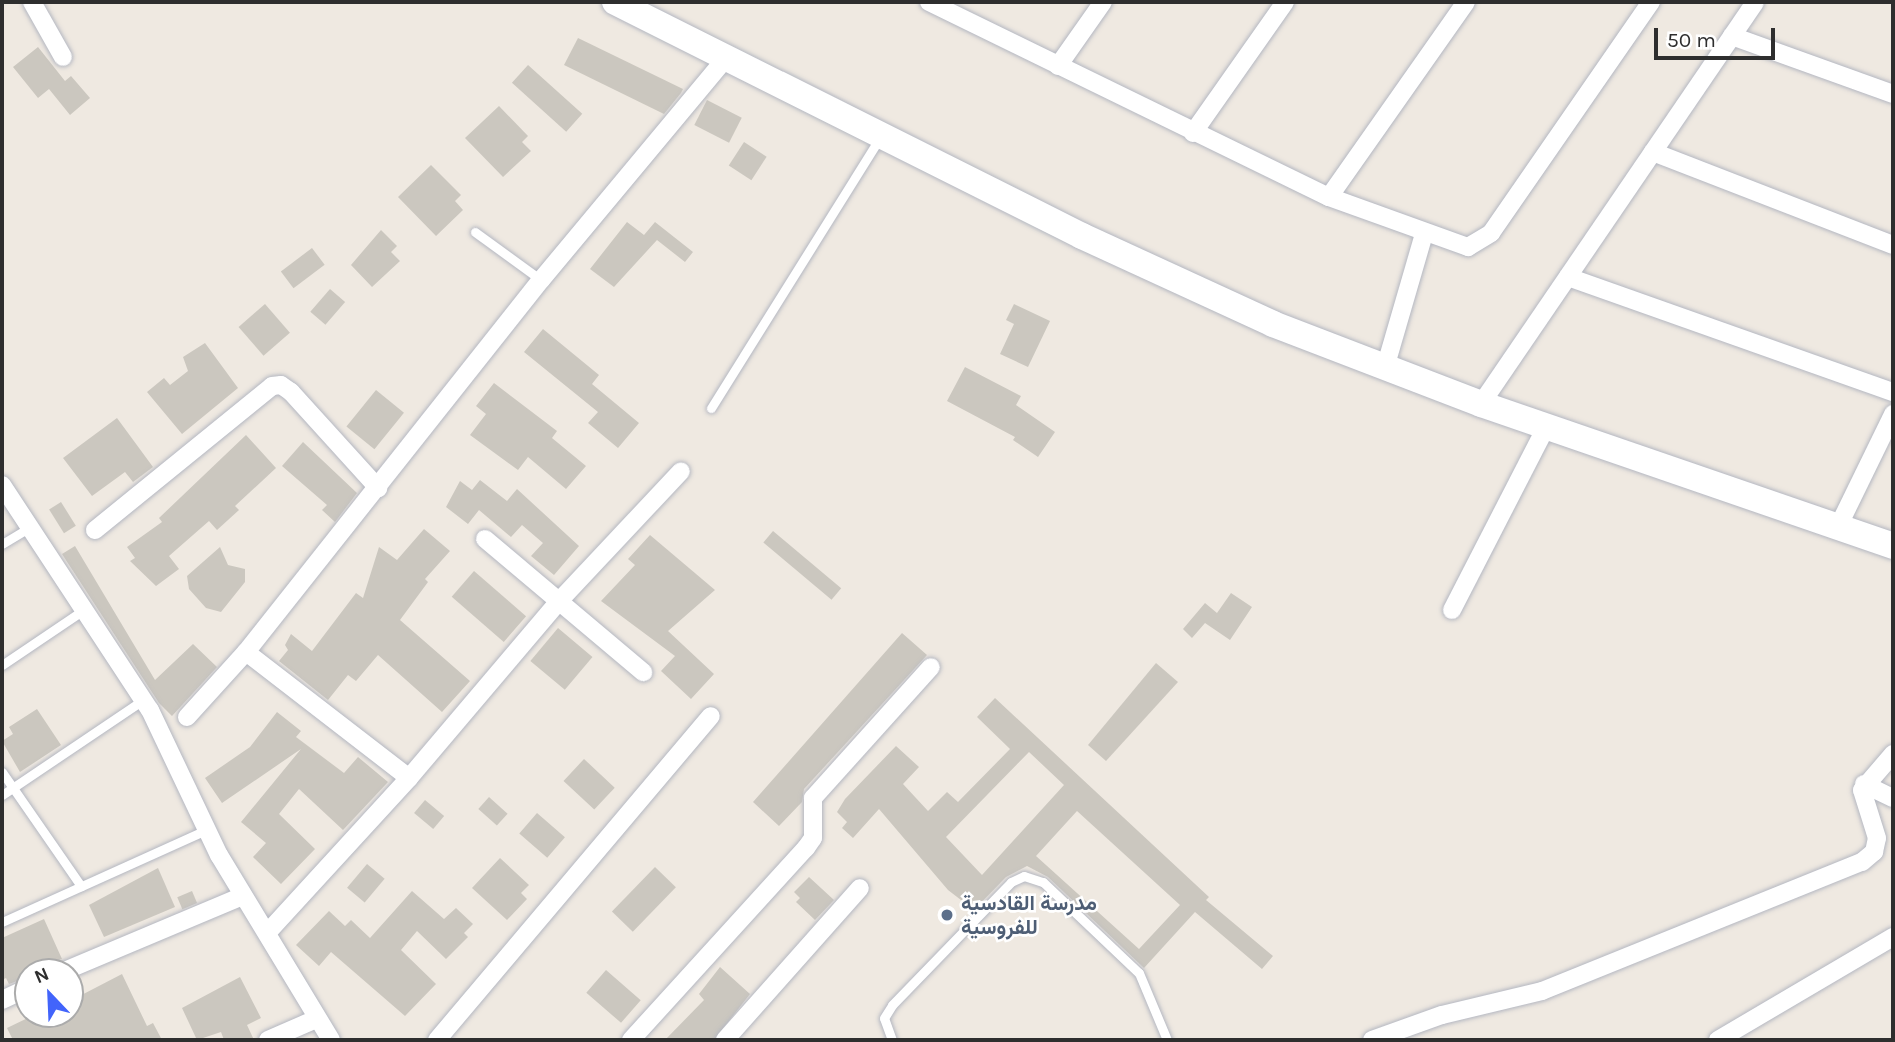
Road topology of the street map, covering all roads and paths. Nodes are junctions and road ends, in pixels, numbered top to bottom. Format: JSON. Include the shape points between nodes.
{"nodes":[{"id":1,"x":32,"y":2,"type":"edge"},
{"id":2,"x":615,"y":2,"type":"edge"},
{"id":3,"x":929,"y":2,"type":"edge"},
{"id":4,"x":1103,"y":2,"type":"edge"},
{"id":5,"x":1285,"y":2,"type":"edge"},
{"id":6,"x":1466,"y":2,"type":"edge"},
{"id":7,"x":1651,"y":2,"type":"edge"},
{"id":8,"x":1755,"y":2,"type":"edge"},
{"id":9,"x":1732,"y":36,"type":"junction"},
{"id":10,"x":63,"y":57,"type":"dead end"},
{"id":11,"x":724,"y":60,"type":"junction"},
{"id":12,"x":1058,"y":66,"type":"junction"},
{"id":13,"x":1893,"y":94,"type":"edge"},
{"id":14,"x":1193,"y":133,"type":"junction"},
{"id":15,"x":881,"y":136,"type":"junction"},
{"id":16,"x":1653,"y":152,"type":"junction"},
{"id":17,"x":1329,"y":197,"type":"junction"},
{"id":18,"x":474,"y":232,"type":"dead end"},
{"id":19,"x":1424,"y":234,"type":"junction"},
{"id":20,"x":1893,"y":245,"type":"edge"},
{"id":21,"x":1568,"y":277,"type":"junction"},
{"id":22,"x":541,"y":280,"type":"junction"},
{"id":23,"x":1385,"y":368,"type":"junction"},
{"id":24,"x":1893,"y":392,"type":"edge"},
{"id":25,"x":1481,"y":404,"type":"junction"},
{"id":26,"x":711,"y":408,"type":"dead end"},
{"id":27,"x":1893,"y":414,"type":"edge"},
{"id":28,"x":1546,"y":427,"type":"junction"},
{"id":29,"x":681,"y":471,"type":"dead end"},
{"id":30,"x":2,"y":485,"type":"edge"},
{"id":31,"x":378,"y":488,"type":"junction"},
{"id":32,"x":30,"y":527,"type":"junction"},
{"id":33,"x":1838,"y":527,"type":"junction"},
{"id":34,"x":95,"y":530,"type":"dead end"},
{"id":35,"x":485,"y":539,"type":"dead end"},
{"id":36,"x":2,"y":544,"type":"edge"},
{"id":37,"x":1893,"y":546,"type":"edge"},
{"id":38,"x":561,"y":599,"type":"junction"},
{"id":39,"x":86,"y":609,"type":"junction"},
{"id":40,"x":1452,"y":610,"type":"dead end"},
{"id":41,"x":246,"y":652,"type":"junction"},
{"id":42,"x":2,"y":665,"type":"edge"},
{"id":43,"x":931,"y":667,"type":"dead end"},
{"id":44,"x":643,"y":673,"type":"dead end"},
{"id":45,"x":144,"y":700,"type":"junction"},
{"id":46,"x":711,"y":716,"type":"dead end"},
{"id":47,"x":187,"y":717,"type":"dead end"},
{"id":48,"x":1893,"y":754,"type":"edge"},
{"id":49,"x":2,"y":772,"type":"edge"},
{"id":50,"x":409,"y":778,"type":"junction"},
{"id":51,"x":1864,"y":784,"type":"junction"},
{"id":52,"x":13,"y":788,"type":"junction"},
{"id":53,"x":2,"y":795,"type":"edge"},
{"id":54,"x":1893,"y":798,"type":"edge"},
{"id":55,"x":206,"y":830,"type":"junction"},
{"id":56,"x":81,"y":887,"type":"junction"},
{"id":57,"x":860,"y":888,"type":"dead end"},
{"id":58,"x":243,"y":896,"type":"junction"},
{"id":59,"x":2,"y":922,"type":"edge"},
{"id":60,"x":268,"y":932,"type":"junction"},
{"id":61,"x":1893,"y":937,"type":"edge"},
{"id":62,"x":84,"y":963,"type":"edge"},
{"id":63,"x":316,"y":1019,"type":"junction"},
{"id":64,"x":268,"y":1040,"type":"edge"},
{"id":65,"x":331,"y":1040,"type":"edge"},
{"id":66,"x":438,"y":1040,"type":"edge"},
{"id":67,"x":631,"y":1040,"type":"edge"},
{"id":68,"x":725,"y":1040,"type":"edge"},
{"id":69,"x":892,"y":1040,"type":"edge"},
{"id":70,"x":1167,"y":1040,"type":"edge"},
{"id":71,"x":1372,"y":1040,"type":"edge"},
{"id":72,"x":1718,"y":1040,"type":"edge"}],
"edges":[{"from":1,"to":10,"type":"street"},
{"from":2,"to":11,"type":"street"},
{"from":3,"to":12,"type":"street"},
{"from":4,"to":12,"type":"street"},
{"from":5,"to":14,"type":"street"},
{"from":6,"to":17,"type":"street"},
{"from":7,"to":19,"type":"street","via":[[1487,238],[1461,247]]},
{"from":8,"to":9,"type":"street"},
{"from":9,"to":13,"type":"street"},
{"from":9,"to":16,"type":"street"},
{"from":11,"to":15,"type":"street"},
{"from":11,"to":22,"type":"street"},
{"from":12,"to":14,"type":"street"},
{"from":14,"to":17,"type":"street"},
{"from":15,"to":23,"type":"street","via":[[1207,295]]},
{"from":15,"to":26,"type":"lane"},
{"from":16,"to":20,"type":"street"},
{"from":16,"to":21,"type":"street"},
{"from":17,"to":19,"type":"street"},
{"from":18,"to":22,"type":"lane"},
{"from":19,"to":23,"type":"street"},
{"from":21,"to":24,"type":"street"},
{"from":21,"to":25,"type":"street"},
{"from":22,"to":31,"type":"street"},
{"from":23,"to":25,"type":"street"},
{"from":25,"to":28,"type":"street"},
{"from":27,"to":33,"type":"street"},
{"from":28,"to":33,"type":"street"},
{"from":28,"to":40,"type":"street"},
{"from":29,"to":38,"type":"street"},
{"from":30,"to":32,"type":"street"},
{"from":31,"to":34,"type":"street","via":[[291,392],[281,385],[272,386]]},
{"from":31,"to":41,"type":"street"},
{"from":32,"to":36,"type":"lane"},
{"from":32,"to":39,"type":"street"},
{"from":33,"to":37,"type":"street"},
{"from":35,"to":38,"type":"street"},
{"from":38,"to":44,"type":"street"},
{"from":38,"to":50,"type":"street"},
{"from":39,"to":42,"type":"lane"},
{"from":39,"to":45,"type":"street"},
{"from":41,"to":47,"type":"street"},
{"from":41,"to":50,"type":"street"},
{"from":43,"to":67,"type":"street","via":[[813,798],[813,838],[806,848]]},
{"from":45,"to":52,"type":"lane"},
{"from":45,"to":55,"type":"street"},
{"from":46,"to":66,"type":"street"},
{"from":48,"to":51,"type":"street"},
{"from":49,"to":52,"type":"lane"},
{"from":50,"to":60,"type":"street"},
{"from":51,"to":54,"type":"street"},
{"from":51,"to":71,"type":"street","via":[[1861,796],[1877,838],[1874,852],[1862,863],[1542,991],[1442,1014]]},
{"from":52,"to":53,"type":"lane"},
{"from":52,"to":56,"type":"lane"},
{"from":55,"to":56,"type":"lane"},
{"from":55,"to":58,"type":"street"},
{"from":56,"to":59,"type":"lane"},
{"from":57,"to":68,"type":"street"},
{"from":58,"to":60,"type":"street"},
{"from":58,"to":62,"type":"street"},
{"from":60,"to":63,"type":"street"},
{"from":61,"to":72,"type":"street"},
{"from":63,"to":64,"type":"street"},
{"from":63,"to":65,"type":"street"},
{"from":69,"to":70,"type":"lane","via":[[884,1018],[892,1005],[1011,882],[1024,876],[1043,882],[1139,973]]}]}
